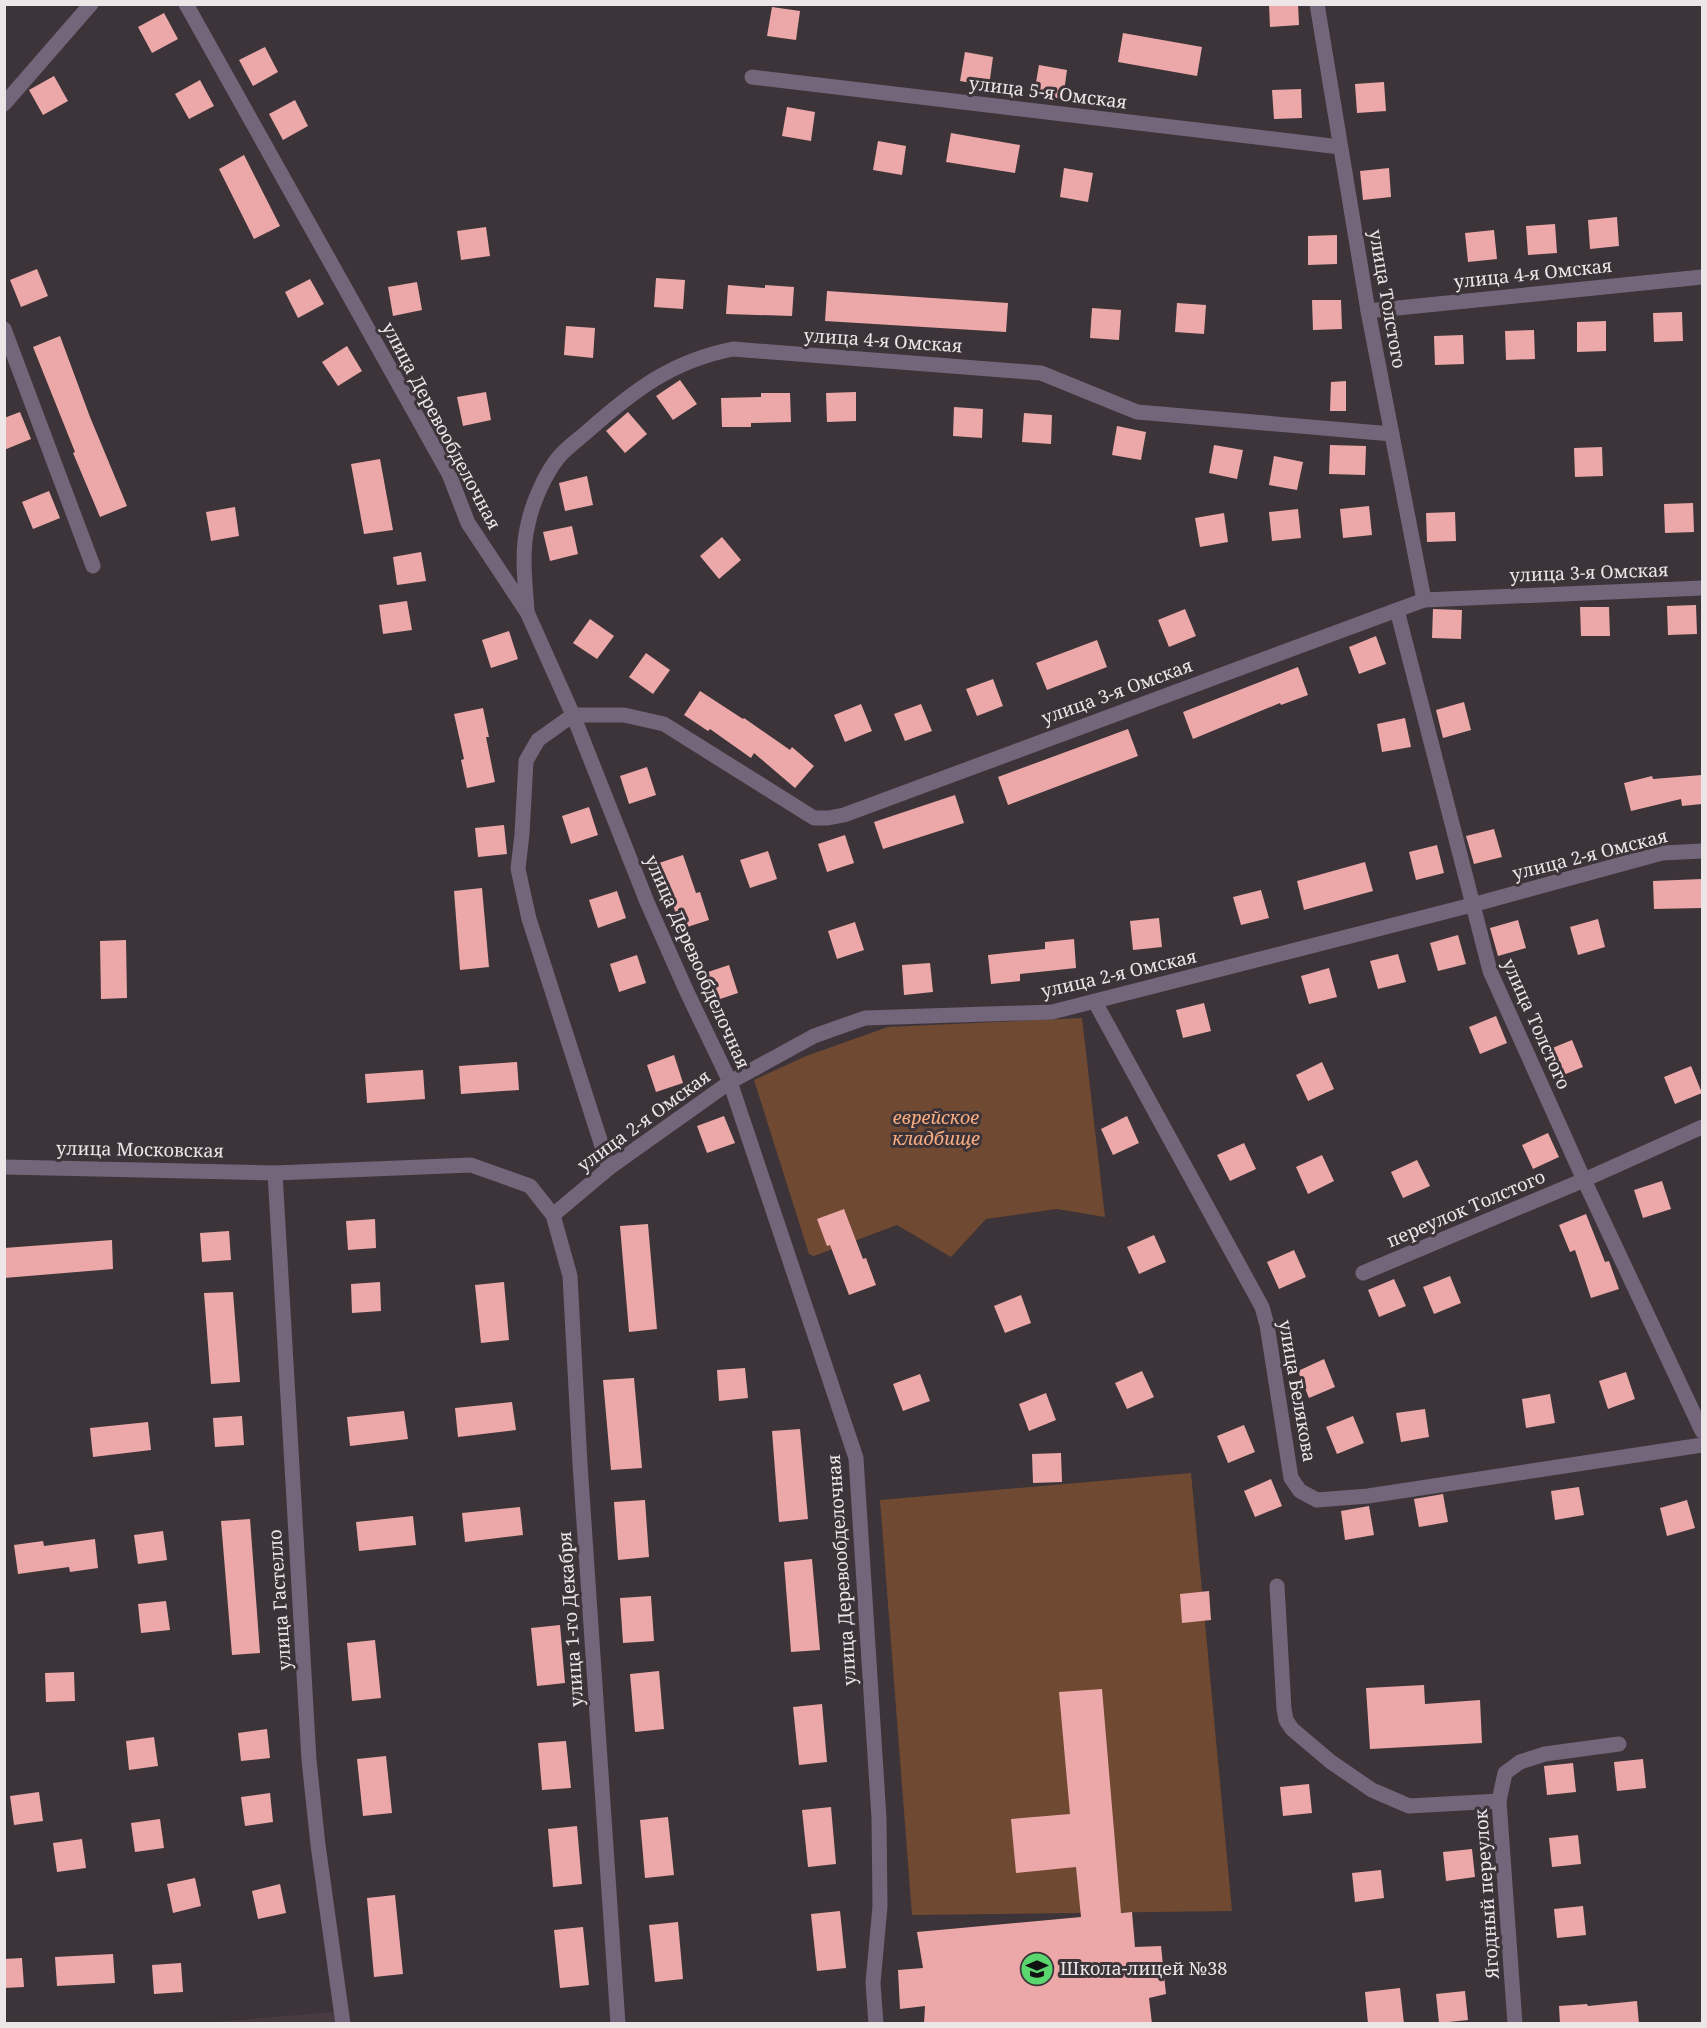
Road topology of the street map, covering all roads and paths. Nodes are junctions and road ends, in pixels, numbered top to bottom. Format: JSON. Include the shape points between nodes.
{"nodes":[{"id":1,"x":91,"y":4,"type":"edge"},
{"id":2,"x":186,"y":4,"type":"edge"},
{"id":3,"x":1317,"y":4,"type":"edge"},
{"id":4,"x":752,"y":77,"type":"dead end"},
{"id":5,"x":4,"y":104,"type":"edge"},
{"id":6,"x":1340,"y":147,"type":"junction"},
{"id":7,"x":1702,"y":277,"type":"edge"},
{"id":8,"x":1368,"y":311,"type":"junction"},
{"id":9,"x":4,"y":329,"type":"edge"},
{"id":10,"x":1392,"y":434,"type":"junction"},
{"id":11,"x":93,"y":566,"type":"dead end"},
{"id":12,"x":1702,"y":588,"type":"edge"},
{"id":13,"x":1424,"y":600,"type":"junction"},
{"id":14,"x":1397,"y":610,"type":"junction"},
{"id":15,"x":527,"y":612,"type":"junction"},
{"id":16,"x":573,"y":715,"type":"junction"},
{"id":17,"x":1702,"y":851,"type":"edge"},
{"id":18,"x":1472,"y":905,"type":"junction"},
{"id":19,"x":1095,"y":1002,"type":"junction"},
{"id":20,"x":730,"y":1082,"type":"junction"},
{"id":21,"x":1702,"y":1127,"type":"edge"},
{"id":22,"x":4,"y":1167,"type":"edge"},
{"id":23,"x":609,"y":1168,"type":"junction"},
{"id":24,"x":275,"y":1173,"type":"junction"},
{"id":25,"x":1584,"y":1180,"type":"junction"},
{"id":26,"x":553,"y":1215,"type":"junction"},
{"id":27,"x":1363,"y":1273,"type":"dead end"},
{"id":28,"x":1702,"y":1431,"type":"edge"},
{"id":29,"x":1702,"y":1445,"type":"edge"},
{"id":30,"x":1277,"y":1586,"type":"dead end"},
{"id":31,"x":1619,"y":1744,"type":"dead end"},
{"id":32,"x":1499,"y":1801,"type":"junction"},
{"id":33,"x":344,"y":2024,"type":"edge"},
{"id":34,"x":618,"y":2024,"type":"edge"},
{"id":35,"x":876,"y":2024,"type":"edge"},
{"id":36,"x":1515,"y":2024,"type":"edge"}],
"edges":[{"from":1,"to":5,"type":"street"},
{"from":2,"to":15,"type":"street","name":"улица Деревообделочная","via":[[449,474],[468,523]]},
{"from":3,"to":6,"type":"street","name":"улица Толстого"},
{"from":4,"to":6,"type":"street","name":"улица 5-я Омская"},
{"from":6,"to":8,"type":"street","name":"улица Толстого"},
{"from":7,"to":8,"type":"street","name":"улица 4-я Омская"},
{"from":8,"to":10,"type":"street","name":"улица Толстого"},
{"from":9,"to":11,"type":"street"},
{"from":10,"to":13,"type":"street","name":"улица Толстого"},
{"from":10,"to":15,"type":"street","name":"улица 4-я Омская","via":[[1137,412],[1041,373],[733,349],[707,354],[650,382],[616,406],[558,458],[539,492],[528,524],[524,555]]},
{"from":12,"to":13,"type":"street","name":"улица 3-я Омская"},
{"from":13,"to":14,"type":"street","name":"улица 3-я Омская"},
{"from":14,"to":16,"type":"street","name":"улица 3-я Омская","via":[[828,818],[814,818],[664,724],[624,715]]},
{"from":14,"to":18,"type":"street","name":"улица Толстого"},
{"from":15,"to":16,"type":"street","name":"улица Деревообделочная"},
{"from":16,"to":20,"type":"street","name":"улица Деревообделочная","via":[[651,912]]},
{"from":16,"to":23,"type":"street","via":[[538,740],[526,762],[518,869],[529,919]]},
{"from":17,"to":18,"type":"street","name":"улица 2-я Омская","via":[[1662,853]]},
{"from":18,"to":19,"type":"street","name":"улица 2-я Омская"},
{"from":18,"to":25,"type":"street","name":"улица Толстого","via":[[1490,971]]},
{"from":19,"to":20,"type":"street","name":"улица 2-я Омская","via":[[1053,1012],[865,1018],[814,1036]]},
{"from":19,"to":29,"type":"street","name":"улица Белякова","via":[[1262,1307],[1292,1478],[1300,1491],[1317,1500],[1368,1496]]},
{"from":20,"to":23,"type":"street","name":"улица 2-я Омская"},
{"from":20,"to":35,"type":"street","name":"улица Деревообделочная","via":[[856,1458],[879,1818],[880,1906],[873,1983]]},
{"from":21,"to":25,"type":"street","name":"переулок Толстого"},
{"from":22,"to":24,"type":"street","name":"улица Московская"},
{"from":23,"to":26,"type":"street","name":"улица 2-я Омская"},
{"from":24,"to":26,"type":"street","name":"улица Московская","via":[[471,1165],[530,1186]]},
{"from":24,"to":33,"type":"street","name":"улица Гастелло","via":[[309,1760]]},
{"from":25,"to":27,"type":"street","name":"переулок Толстого"},
{"from":25,"to":28,"type":"street","name":"улица Толстого"},
{"from":26,"to":34,"type":"street","name":"улица 1-го Декабря","via":[[570,1276]]},
{"from":30,"to":32,"type":"street","via":[[1284,1709],[1292,1730],[1372,1790],[1409,1806]]},
{"from":31,"to":32,"type":"street","name":"Ягодный переулок","via":[[1545,1754],[1520,1762],[1505,1773]]},
{"from":32,"to":36,"type":"street","name":"Ягодный переулок"}]}
